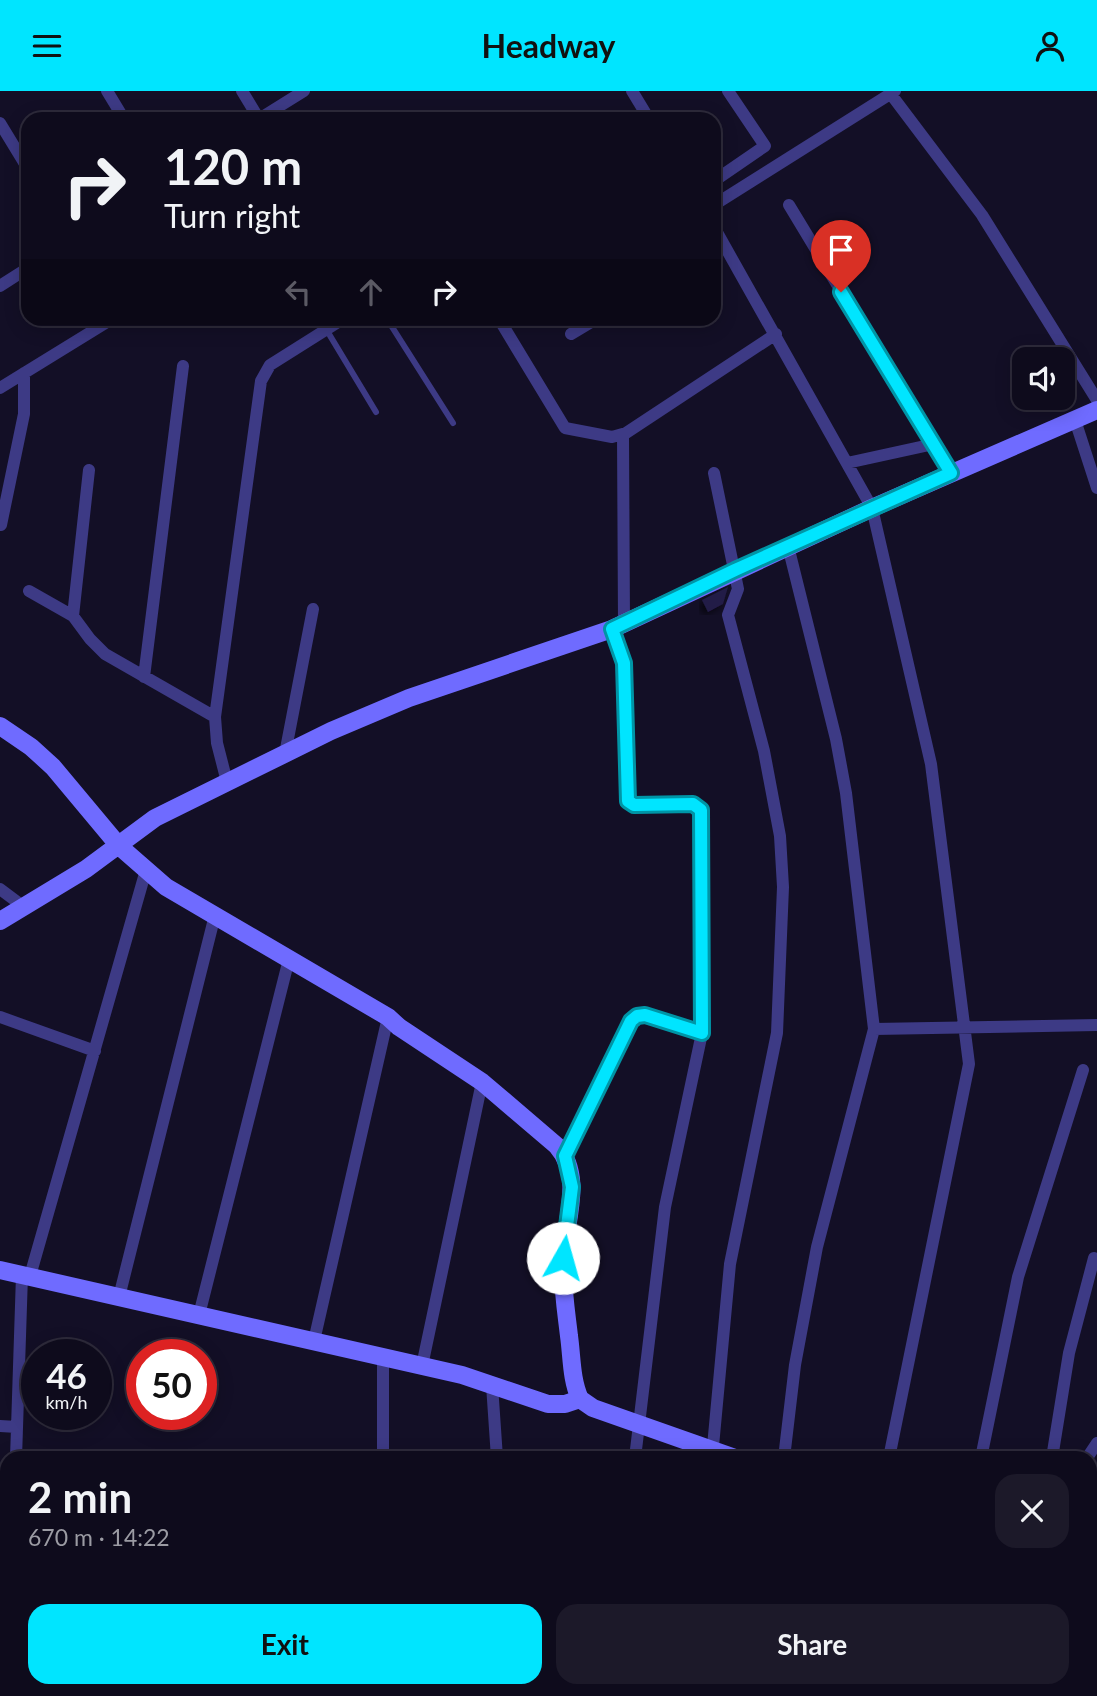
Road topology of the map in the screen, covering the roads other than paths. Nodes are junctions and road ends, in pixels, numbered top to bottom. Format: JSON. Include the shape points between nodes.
{"nodes":[{"id":1,"x":107,"y":91,"type":"edge"},
{"id":2,"x":242,"y":91,"type":"edge"},
{"id":3,"x":632,"y":91,"type":"edge"},
{"id":4,"x":728,"y":91,"type":"edge"},
{"id":5,"x":301,"y":92,"type":"edge"},
{"id":6,"x":894,"y":94,"type":"edge"},
{"id":7,"x":120,"y":112,"type":"edge"},
{"id":8,"x":255,"y":112,"type":"edge"},
{"id":9,"x":270,"y":112,"type":"edge"},
{"id":10,"x":645,"y":112,"type":"edge"},
{"id":11,"x":0,"y":123,"type":"edge"},
{"id":12,"x":21,"y":158,"type":"edge"},
{"id":13,"x":721,"y":176,"type":"edge"},
{"id":14,"x":721,"y":201,"type":"edge"},
{"id":15,"x":789,"y":205,"type":"dead end"},
{"id":16,"x":721,"y":248,"type":"edge"},
{"id":17,"x":21,"y":272,"type":"edge"},
{"id":18,"x":0,"y":286,"type":"edge"},
{"id":19,"x":101,"y":326,"type":"edge"},
{"id":20,"x":331,"y":326,"type":"edge"},
{"id":21,"x":391,"y":326,"type":"edge"},
{"id":22,"x":503,"y":326,"type":"edge"},
{"id":23,"x":584,"y":326,"type":"edge"},
{"id":24,"x":326,"y":329,"type":"junction"},
{"id":25,"x":571,"y":334,"type":"dead end"},
{"id":26,"x":776,"y":334,"type":"junction"},
{"id":27,"x":183,"y":366,"type":"dead end"},
{"id":28,"x":24,"y":373,"type":"junction"},
{"id":29,"x":0,"y":388,"type":"edge"},
{"id":30,"x":1097,"y":400,"type":"edge"},
{"id":31,"x":1097,"y":410,"type":"edge"},
{"id":32,"x":376,"y":412,"type":"dead end"},
{"id":33,"x":1074,"y":420,"type":"junction"},
{"id":34,"x":453,"y":423,"type":"dead end"},
{"id":35,"x":623,"y":435,"type":"junction"},
{"id":36,"x":934,"y":444,"type":"junction"},
{"id":37,"x":847,"y":463,"type":"junction"},
{"id":38,"x":89,"y":470,"type":"dead end"},
{"id":39,"x":714,"y":473,"type":"dead end"},
{"id":40,"x":951,"y":473,"type":"junction"},
{"id":41,"x":1097,"y":488,"type":"edge"},
{"id":42,"x":872,"y":508,"type":"junction"},
{"id":43,"x":1,"y":525,"type":"edge"},
{"id":44,"x":788,"y":546,"type":"junction"},
{"id":45,"x":735,"y":570,"type":"junction"},
{"id":46,"x":29,"y":591,"type":"dead end"},
{"id":47,"x":313,"y":609,"type":"dead end"},
{"id":48,"x":74,"y":616,"type":"junction"},
{"id":49,"x":618,"y":626,"type":"junction"},
{"id":50,"x":144,"y":677,"type":"junction"},
{"id":51,"x":215,"y":717,"type":"junction"},
{"id":52,"x":0,"y":726,"type":"edge"},
{"id":53,"x":285,"y":754,"type":"junction"},
{"id":54,"x":228,"y":782,"type":"junction"},
{"id":55,"x":119,"y":846,"type":"junction"},
{"id":56,"x":146,"y":870,"type":"junction"},
{"id":57,"x":0,"y":889,"type":"edge"},
{"id":58,"x":24,"y":907,"type":"junction"},
{"id":59,"x":215,"y":915,"type":"junction"},
{"id":60,"x":0,"y":921,"type":"edge"},
{"id":61,"x":289,"y":959,"type":"junction"},
{"id":62,"x":0,"y":1017,"type":"edge"},
{"id":63,"x":388,"y":1017,"type":"junction"},
{"id":64,"x":1097,"y":1025,"type":"edge"},
{"id":65,"x":964,"y":1027,"type":"junction"},
{"id":66,"x":874,"y":1029,"type":"junction"},
{"id":67,"x":702,"y":1033,"type":"junction"},
{"id":68,"x":95,"y":1051,"type":"junction"},
{"id":69,"x":1083,"y":1070,"type":"dead end"},
{"id":70,"x":482,"y":1082,"type":"junction"},
{"id":71,"x":565,"y":1156,"type":"junction"},
{"id":72,"x":1094,"y":1258,"type":"dead end"},
{"id":73,"x":0,"y":1270,"type":"edge"},
{"id":74,"x":26,"y":1276,"type":"junction"},
{"id":75,"x":120,"y":1297,"type":"junction"},
{"id":76,"x":199,"y":1315,"type":"junction"},
{"id":77,"x":314,"y":1341,"type":"junction"},
{"id":78,"x":383,"y":1357,"type":"junction"},
{"id":79,"x":422,"y":1366,"type":"junction"},
{"id":80,"x":492,"y":1385,"type":"junction"},
{"id":81,"x":580,"y":1399,"type":"junction"},
{"id":82,"x":639,"y":1423,"type":"junction"},
{"id":83,"x":0,"y":1426,"type":"edge"},
{"id":84,"x":18,"y":1427,"type":"junction"},
{"id":85,"x":16,"y":1451,"type":"edge"},
{"id":86,"x":383,"y":1451,"type":"edge"},
{"id":87,"x":497,"y":1451,"type":"edge"},
{"id":88,"x":636,"y":1451,"type":"edge"},
{"id":89,"x":704,"y":1451,"type":"edge"},
{"id":90,"x":713,"y":1451,"type":"edge"},
{"id":91,"x":785,"y":1451,"type":"edge"},
{"id":92,"x":890,"y":1451,"type":"edge"},
{"id":93,"x":982,"y":1451,"type":"edge"},
{"id":94,"x":1053,"y":1451,"type":"edge"}],
"edges":[{"from":1,"to":7,"type":"street"},
{"from":2,"to":8,"type":"street"},
{"from":3,"to":10,"type":"street"},
{"from":4,"to":13,"type":"street","via":[[765,146]]},
{"from":5,"to":9,"type":"street"},
{"from":6,"to":14,"type":"street"},
{"from":6,"to":30,"type":"street","via":[[982,215]]},
{"from":11,"to":12,"type":"street"},
{"from":15,"to":36,"type":"street"},
{"from":16,"to":26,"type":"street"},
{"from":17,"to":18,"type":"street"},
{"from":19,"to":28,"type":"street"},
{"from":20,"to":24,"type":"street"},
{"from":21,"to":34,"type":"lane"},
{"from":22,"to":35,"type":"street","via":[[565,428]]},
{"from":23,"to":25,"type":"street"},
{"from":24,"to":32,"type":"lane"},
{"from":24,"to":51,"type":"street","via":[[270,365],[261,381]]},
{"from":26,"to":35,"type":"street"},
{"from":26,"to":37,"type":"street"},
{"from":27,"to":50,"type":"street"},
{"from":28,"to":29,"type":"street"},
{"from":28,"to":43,"type":"street","via":[[23,414]]},
{"from":31,"to":33,"type":"street"},
{"from":33,"to":40,"type":"street"},
{"from":33,"to":41,"type":"street"},
{"from":35,"to":49,"type":"street"},
{"from":36,"to":37,"type":"street"},
{"from":36,"to":40,"type":"street"},
{"from":37,"to":42,"type":"street"},
{"from":38,"to":48,"type":"street"},
{"from":39,"to":45,"type":"street"},
{"from":40,"to":42,"type":"street"},
{"from":42,"to":44,"type":"street"},
{"from":42,"to":65,"type":"street","via":[[931,764]]},
{"from":44,"to":45,"type":"street"},
{"from":44,"to":66,"type":"street","via":[[844,782]]},
{"from":45,"to":49,"type":"street"},
{"from":45,"to":90,"type":"street","via":[[738,589],[728,615],[764,751],[780,836],[783,887],[777,1033],[730,1264]]},
{"from":46,"to":48,"type":"street"},
{"from":47,"to":53,"type":"street"},
{"from":48,"to":50,"type":"street","via":[[97,647]]},
{"from":49,"to":53,"type":"street","via":[[410,698]]},
{"from":49,"to":67,"type":"street","via":[[624,663],[628,801],[634,805],[693,804],[701,810]]},
{"from":50,"to":51,"type":"street"},
{"from":51,"to":54,"type":"street"},
{"from":52,"to":55,"type":"street","via":[[53,767]]},
{"from":53,"to":54,"type":"street"},
{"from":54,"to":55,"type":"street","via":[[155,818]]},
{"from":55,"to":56,"type":"street"},
{"from":55,"to":58,"type":"street"},
{"from":56,"to":59,"type":"street"},
{"from":56,"to":68,"type":"street"},
{"from":57,"to":58,"type":"street"},
{"from":58,"to":60,"type":"street"},
{"from":59,"to":61,"type":"street"},
{"from":59,"to":75,"type":"street"},
{"from":61,"to":63,"type":"street"},
{"from":61,"to":76,"type":"street"},
{"from":62,"to":68,"type":"street"},
{"from":63,"to":70,"type":"street"},
{"from":63,"to":77,"type":"street"},
{"from":64,"to":65,"type":"street"},
{"from":65,"to":66,"type":"street"},
{"from":65,"to":92,"type":"street","via":[[969,1064]]},
{"from":66,"to":91,"type":"street","via":[[817,1247]]},
{"from":67,"to":71,"type":"street","via":[[645,1015],[634,1018]]},
{"from":67,"to":82,"type":"street","via":[[664,1207]]},
{"from":68,"to":74,"type":"street"},
{"from":69,"to":93,"type":"street","via":[[1018,1277]]},
{"from":70,"to":71,"type":"street"},
{"from":70,"to":79,"type":"street"},
{"from":71,"to":81,"type":"street","via":[[572,1187],[563,1258],[564,1300]]},
{"from":72,"to":94,"type":"street","via":[[1069,1353]]},
{"from":73,"to":74,"type":"street"},
{"from":74,"to":75,"type":"street"},
{"from":74,"to":84,"type":"street"},
{"from":75,"to":76,"type":"street"},
{"from":76,"to":77,"type":"street"},
{"from":77,"to":78,"type":"street"},
{"from":78,"to":79,"type":"street"},
{"from":78,"to":86,"type":"street"},
{"from":79,"to":80,"type":"street"},
{"from":80,"to":81,"type":"street","via":[[548,1404]]},
{"from":80,"to":87,"type":"street"},
{"from":81,"to":82,"type":"street"},
{"from":82,"to":88,"type":"street"},
{"from":82,"to":89,"type":"street"},
{"from":83,"to":84,"type":"street"},
{"from":84,"to":85,"type":"street"}]}
